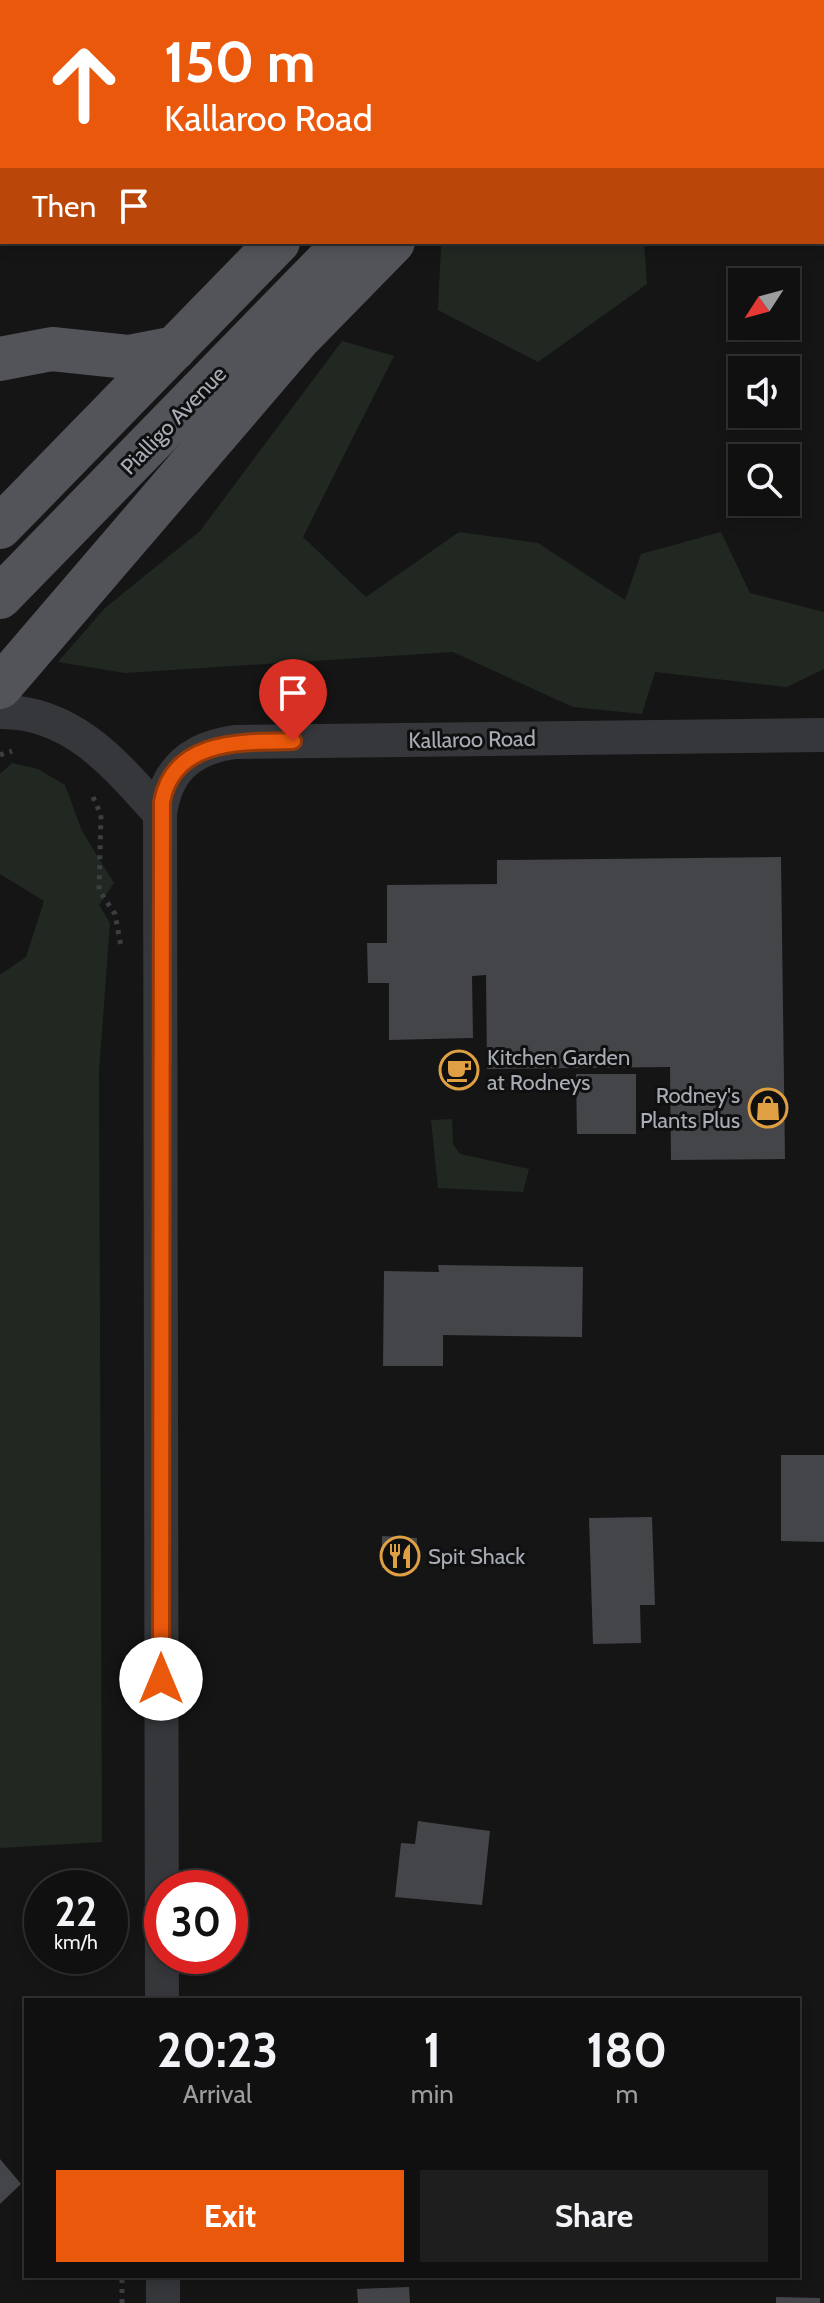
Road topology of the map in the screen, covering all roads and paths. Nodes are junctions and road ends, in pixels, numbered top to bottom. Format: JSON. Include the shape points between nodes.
{"nodes":[{"id":1,"x":276,"y":244,"type":"edge"},
{"id":2,"x":344,"y":244,"type":"edge"},
{"id":3,"x":391,"y":244,"type":"edge"},
{"id":4,"x":175,"y":348,"type":"junction"},
{"id":5,"x":0,"y":359,"type":"edge"},
{"id":6,"x":0,"y":527,"type":"edge"},
{"id":7,"x":0,"y":597,"type":"edge"},
{"id":8,"x":0,"y":687,"type":"edge"},
{"id":9,"x":0,"y":712,"type":"edge"},
{"id":10,"x":824,"y":735,"type":"edge"},
{"id":11,"x":21,"y":748,"type":"dead end"},
{"id":12,"x":0,"y":755,"type":"edge"},
{"id":13,"x":92,"y":795,"type":"dead end"},
{"id":14,"x":160,"y":814,"type":"junction"},
{"id":15,"x":123,"y":954,"type":"dead end"},
{"id":16,"x":162,"y":1998,"type":"edge"},
{"id":17,"x":122,"y":2278,"type":"edge"},
{"id":18,"x":163,"y":2278,"type":"edge"},
{"id":19,"x":122,"y":2303,"type":"edge"},
{"id":20,"x":163,"y":2303,"type":"edge"}],
"edges":[{"from":1,"to":4,"type":"main road"},
{"from":2,"to":7,"type":"main road","name":"Pialligo Avenue"},
{"from":3,"to":8,"type":"main road","via":[[300,337]]},
{"from":4,"to":5,"type":"main road","via":[[138,357],[66,348]]},
{"from":4,"to":6,"type":"main road"},
{"from":9,"to":14,"type":"street","via":[[43,718],[78,734]]},
{"from":10,"to":14,"type":"street","name":"Kallaroo Road","via":[[235,742],[207,749],[182,765],[166,784]]},
{"from":11,"to":12,"type":"path"},
{"from":13,"to":15,"type":"path","via":[[101,815],[99,890],[115,914]]},
{"from":14,"to":16,"type":"street","name":"Kallaroo Road"},
{"from":17,"to":19,"type":"path"},
{"from":18,"to":20,"type":"street"}]}
